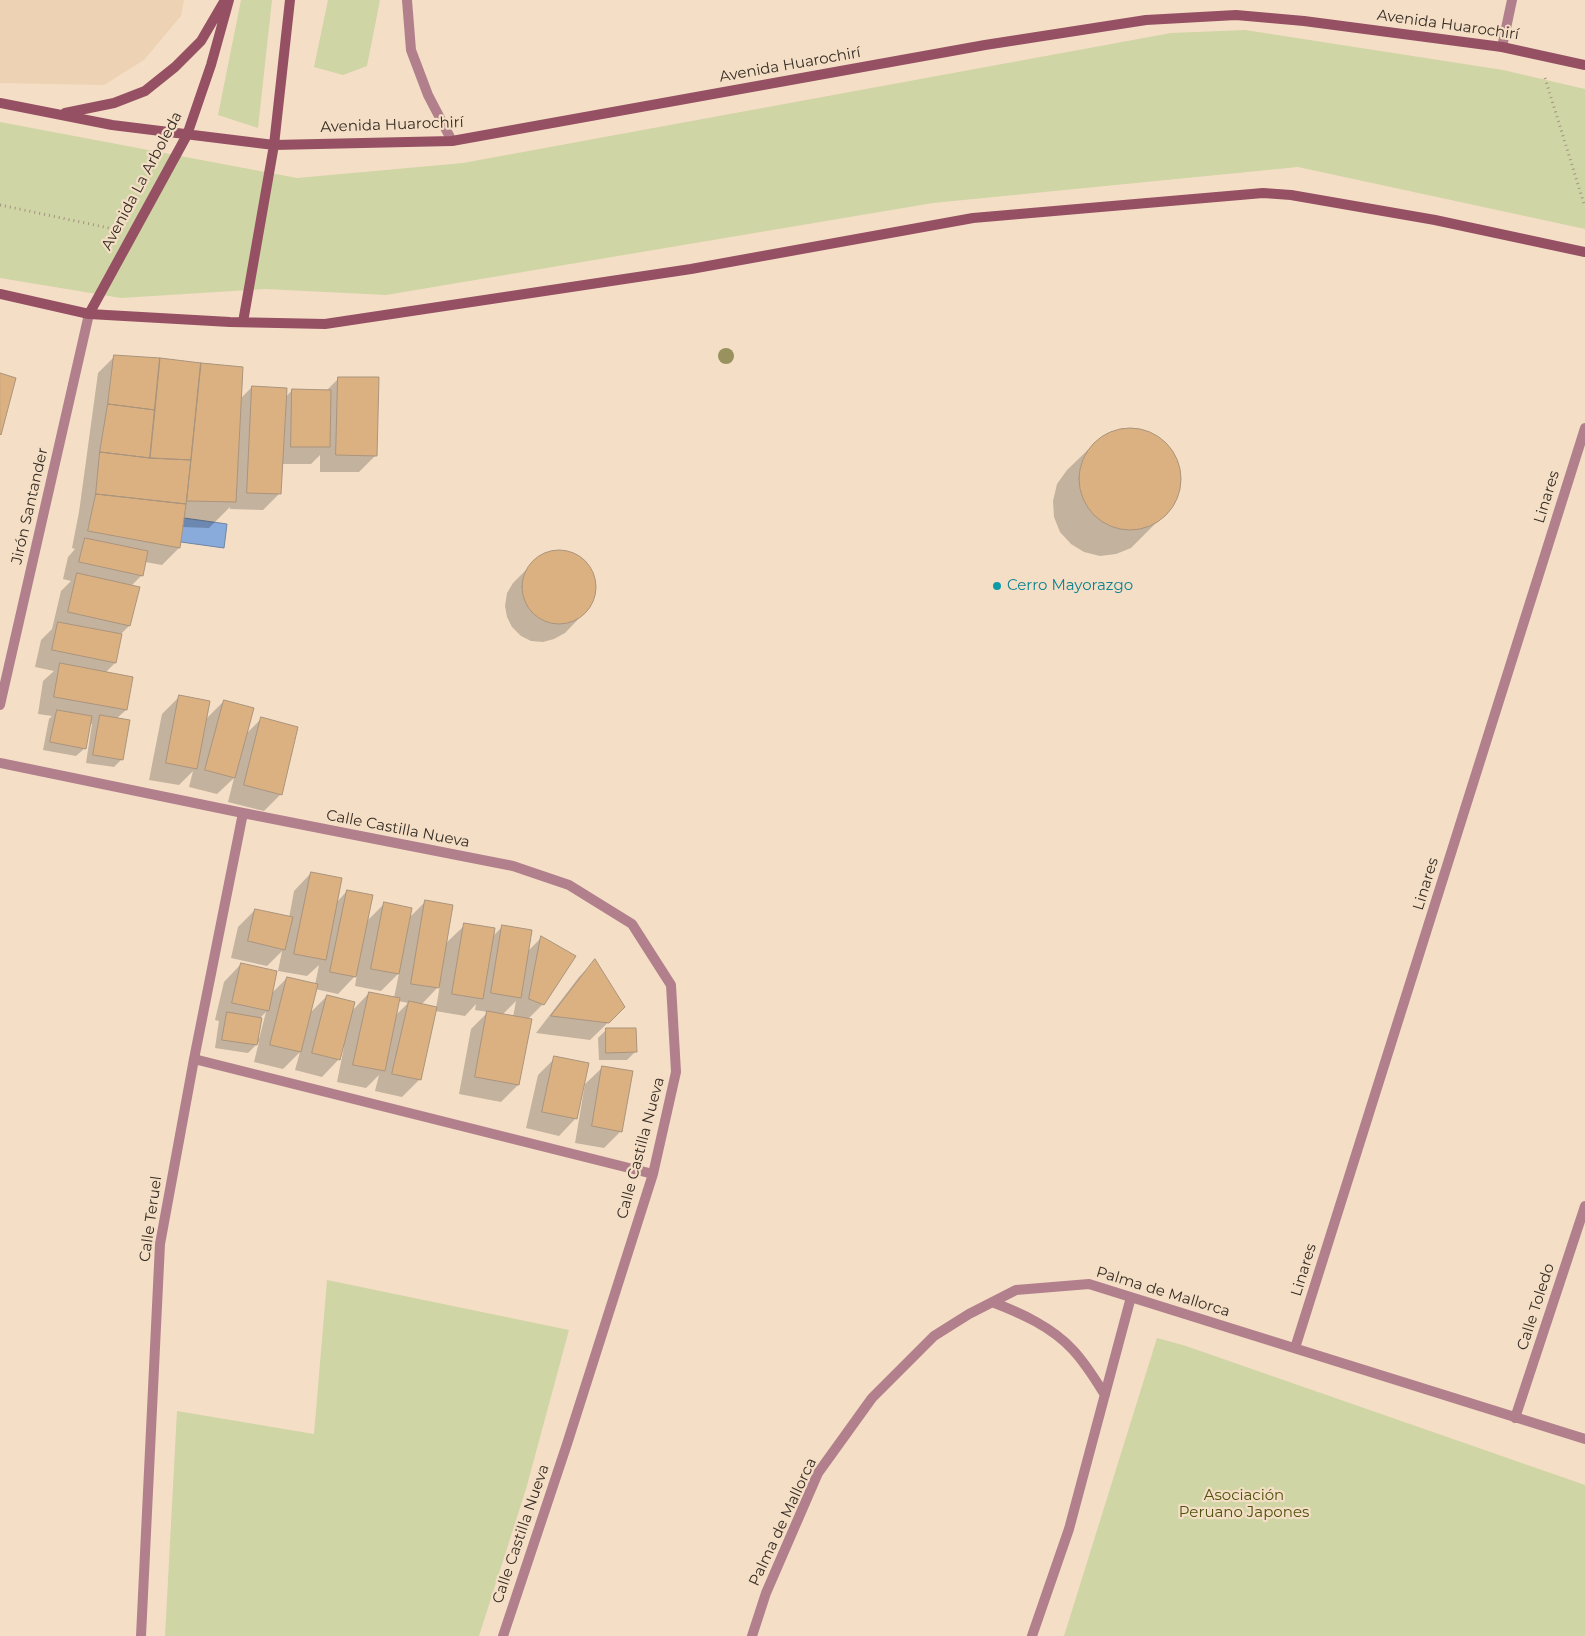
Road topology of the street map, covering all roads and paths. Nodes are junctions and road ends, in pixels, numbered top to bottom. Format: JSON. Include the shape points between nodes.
{"nodes":[{"id":1,"x":225,"y":0,"type":"edge"},
{"id":2,"x":229,"y":0,"type":"edge"},
{"id":3,"x":290,"y":0,"type":"edge"},
{"id":4,"x":406,"y":0,"type":"edge"},
{"id":5,"x":1512,"y":0,"type":"edge"},
{"id":6,"x":1502,"y":47,"type":"junction"},
{"id":7,"x":1537,"y":54,"type":"junction"},
{"id":8,"x":1585,"y":65,"type":"edge"},
{"id":9,"x":0,"y":103,"type":"edge"},
{"id":10,"x":59,"y":114,"type":"junction"},
{"id":11,"x":187,"y":134,"type":"junction"},
{"id":12,"x":452,"y":141,"type":"junction"},
{"id":13,"x":274,"y":144,"type":"junction"},
{"id":14,"x":0,"y":205,"type":"edge"},
{"id":15,"x":1585,"y":207,"type":"edge"},
{"id":16,"x":132,"y":233,"type":"junction"},
{"id":17,"x":1585,"y":252,"type":"edge"},
{"id":18,"x":0,"y":294,"type":"edge"},
{"id":19,"x":89,"y":314,"type":"junction"},
{"id":20,"x":243,"y":322,"type":"junction"},
{"id":21,"x":1585,"y":428,"type":"edge"},
{"id":22,"x":0,"y":705,"type":"edge"},
{"id":23,"x":0,"y":763,"type":"edge"},
{"id":24,"x":243,"y":814,"type":"junction"},
{"id":25,"x":194,"y":1059,"type":"junction"},
{"id":26,"x":653,"y":1174,"type":"junction"},
{"id":27,"x":1585,"y":1206,"type":"edge"},
{"id":28,"x":1131,"y":1297,"type":"junction"},
{"id":29,"x":992,"y":1302,"type":"junction"},
{"id":30,"x":1295,"y":1348,"type":"junction"},
{"id":31,"x":1105,"y":1395,"type":"junction"},
{"id":32,"x":1515,"y":1418,"type":"junction"},
{"id":33,"x":1585,"y":1439,"type":"edge"},
{"id":34,"x":141,"y":1636,"type":"edge"},
{"id":35,"x":502,"y":1636,"type":"edge"},
{"id":36,"x":752,"y":1636,"type":"edge"},
{"id":37,"x":1032,"y":1636,"type":"edge"}],
"edges":[{"from":1,"to":10,"type":"street","via":[[201,42],[176,68],[145,91],[114,103]]},
{"from":2,"to":11,"type":"street","name":"Avenida La Arboleda","via":[[212,65]]},
{"from":3,"to":13,"type":"street"},
{"from":4,"to":12,"type":"street","via":[[411,50],[428,95]]},
{"from":5,"to":6,"type":"street"},
{"from":6,"to":7,"type":"street","name":"Avenida Huarochirí"},
{"from":6,"to":12,"type":"street","name":"Avenida Huarochirí","via":[[1236,15],[1146,20],[985,45]]},
{"from":7,"to":8,"type":"street","name":"Avenida Huarochirí"},
{"from":7,"to":15,"type":"path"},
{"from":9,"to":10,"type":"street","name":"Avenida Huarochirí"},
{"from":10,"to":11,"type":"street","name":"Avenida Huarochirí","via":[[112,125]]},
{"from":11,"to":13,"type":"street","name":"Avenida Huarochirí"},
{"from":11,"to":16,"type":"street","name":"Avenida La Arboleda"},
{"from":12,"to":13,"type":"street","name":"Avenida Huarochirí"},
{"from":13,"to":20,"type":"street"},
{"from":14,"to":16,"type":"path"},
{"from":16,"to":19,"type":"street","name":"Avenida La Arboleda"},
{"from":17,"to":20,"type":"street","via":[[1435,220],[1262,193],[973,218],[691,269],[325,324]]},
{"from":18,"to":19,"type":"street"},
{"from":19,"to":20,"type":"street"},
{"from":19,"to":22,"type":"street","name":"Jirón Santander"},
{"from":21,"to":30,"type":"street","name":"Linares"},
{"from":23,"to":24,"type":"street","name":"Calle Castilla Nueva"},
{"from":24,"to":25,"type":"street","name":"Calle Teruel"},
{"from":24,"to":26,"type":"street","name":"Calle Castilla Nueva","via":[[513,866],[569,885],[632,924],[671,985],[676,1072]]},
{"from":25,"to":26,"type":"street"},
{"from":25,"to":34,"type":"street","name":"Calle Teruel","via":[[160,1244]]},
{"from":26,"to":35,"type":"street","name":"Calle Castilla Nueva"},
{"from":27,"to":32,"type":"street","name":"Calle Toledo"},
{"from":28,"to":29,"type":"street","name":"Palma de Mallorca","via":[[1089,1284],[1016,1290]]},
{"from":28,"to":30,"type":"street","name":"Palma de Mallorca"},
{"from":28,"to":31,"type":"street"},
{"from":29,"to":31,"type":"street","via":[[1020,1312],[1072,1348]]},
{"from":29,"to":36,"type":"street","name":"Palma de Mallorca","via":[[934,1336],[872,1398],[818,1473],[766,1593]]},
{"from":30,"to":32,"type":"street","name":"Palma de Mallorca"},
{"from":31,"to":37,"type":"street","via":[[1069,1529]]},
{"from":32,"to":33,"type":"street","name":"Palma de Mallorca"}]}
